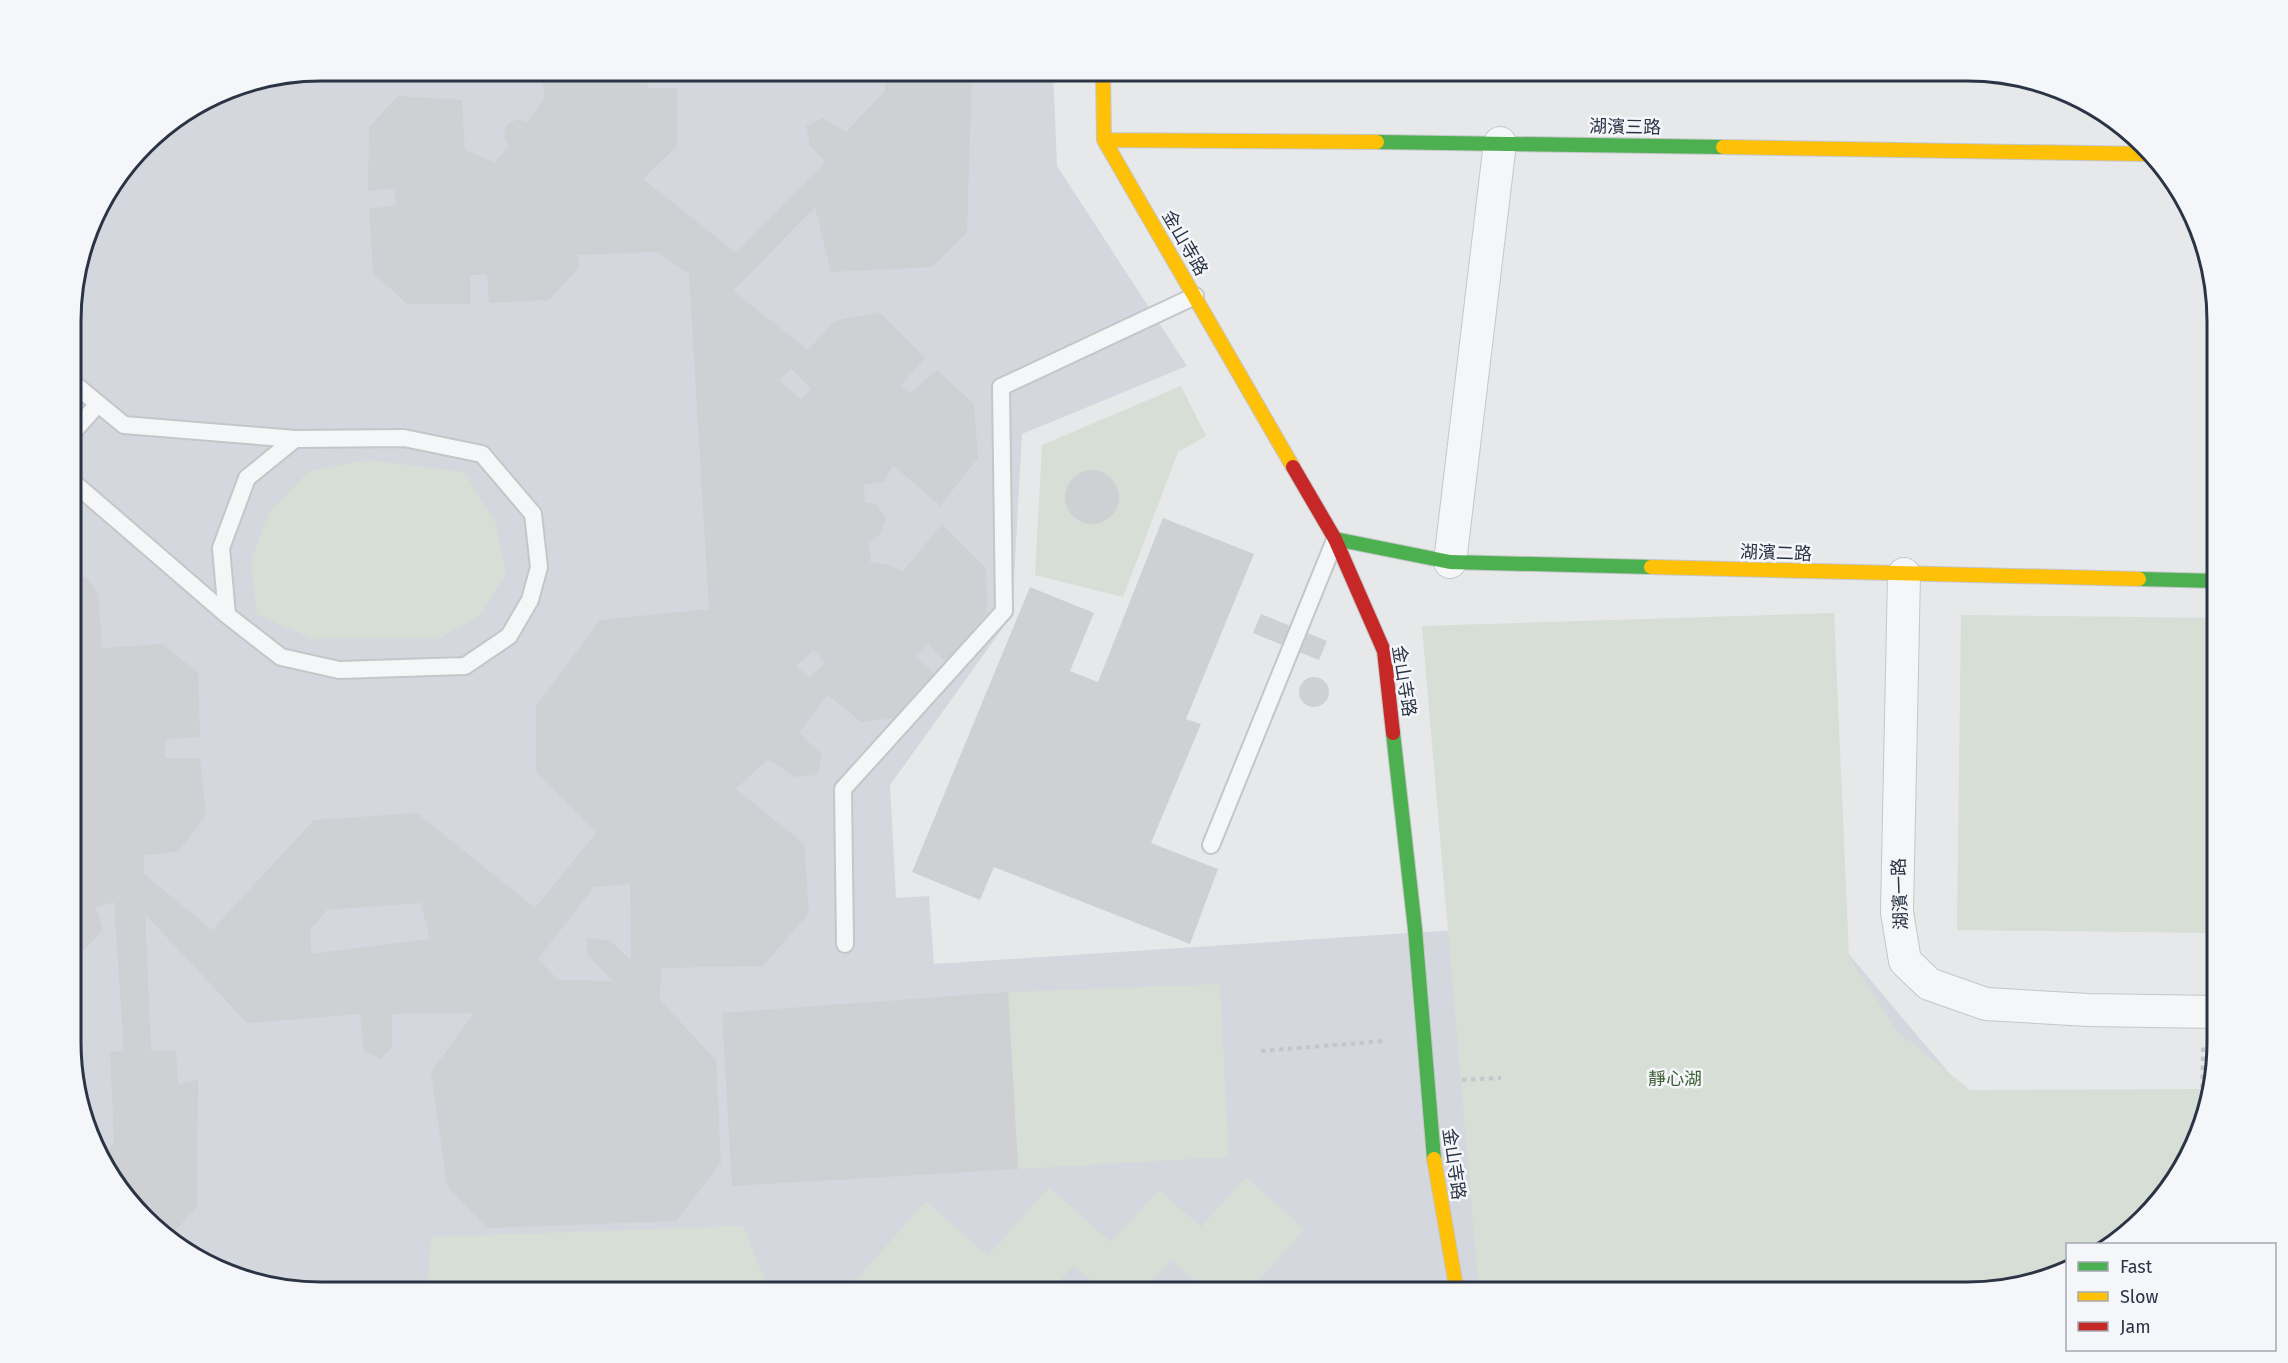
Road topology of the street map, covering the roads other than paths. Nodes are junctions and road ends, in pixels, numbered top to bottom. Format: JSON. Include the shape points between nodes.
{"nodes":[{"id":1,"x":1104,"y":81,"type":"edge"},
{"id":2,"x":1104,"y":140,"type":"junction"},
{"id":3,"x":1500,"y":143,"type":"junction"},
{"id":4,"x":2139,"y":154,"type":"edge"},
{"id":5,"x":1194,"y":296,"type":"junction"},
{"id":6,"x":81,"y":390,"type":"edge"},
{"id":7,"x":98,"y":404,"type":"junction"},
{"id":8,"x":81,"y":423,"type":"edge"},
{"id":9,"x":296,"y":439,"type":"junction"},
{"id":10,"x":81,"y":489,"type":"edge"},
{"id":11,"x":1335,"y":539,"type":"junction"},
{"id":12,"x":1450,"y":562,"type":"junction"},
{"id":13,"x":1904,"y":574,"type":"junction"},
{"id":14,"x":2207,"y":581,"type":"edge"},
{"id":15,"x":227,"y":615,"type":"junction"},
{"id":16,"x":1211,"y":845,"type":"dead end"},
{"id":17,"x":845,"y":944,"type":"dead end"},
{"id":18,"x":2207,"y":1011,"type":"edge"},
{"id":19,"x":1455,"y":1282,"type":"edge"}],
"edges":[{"from":1,"to":2,"type":"street","name":"金山寺路"},
{"from":2,"to":3,"type":"street","name":"湖濱三路"},
{"from":2,"to":5,"type":"street","name":"金山寺路"},
{"from":3,"to":4,"type":"street","name":"湖濱三路"},
{"from":3,"to":12,"type":"street"},
{"from":5,"to":11,"type":"street","name":"金山寺路"},
{"from":5,"to":17,"type":"lane","via":[[1000,387],[1004,611],[843,789]]},
{"from":6,"to":7,"type":"lane"},
{"from":7,"to":8,"type":"lane"},
{"from":7,"to":9,"type":"lane","via":[[124,425]]},
{"from":9,"to":15,"type":"lane","via":[[247,478],[221,548]]},
{"from":9,"to":15,"type":"lane","via":[[404,438],[482,454],[533,514],[539,567],[530,600],[508,636],[465,666],[339,670],[281,657]]},
{"from":10,"to":15,"type":"lane"},
{"from":11,"to":12,"type":"street","name":"湖濱二路"},
{"from":11,"to":16,"type":"lane"},
{"from":11,"to":19,"type":"street","name":"金山寺路","via":[[1384,651],[1415,929],[1432,1150]]},
{"from":12,"to":13,"type":"street","name":"湖濱二路"},
{"from":13,"to":14,"type":"street","name":"湖濱二路"},
{"from":13,"to":18,"type":"street","name":"湖濱一路","via":[[1897,912],[1905,961],[1929,984],[1986,1004]]}]}
